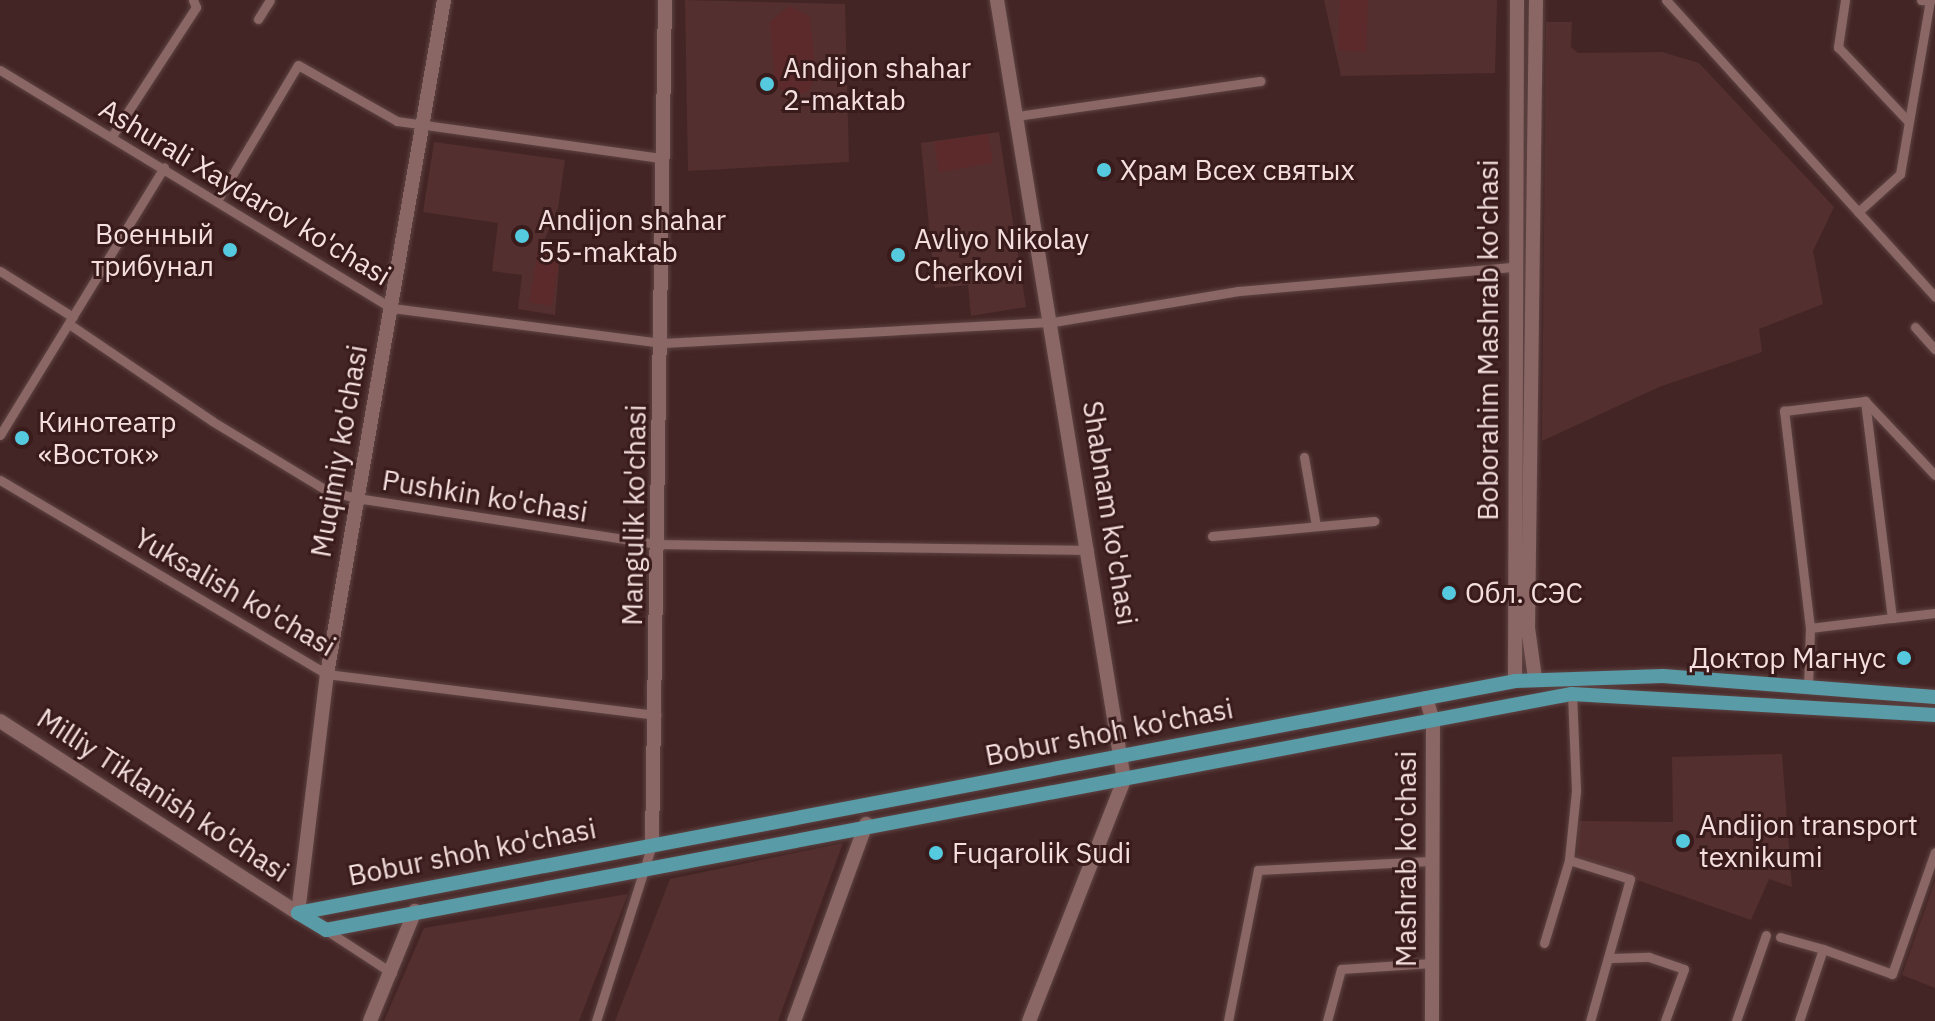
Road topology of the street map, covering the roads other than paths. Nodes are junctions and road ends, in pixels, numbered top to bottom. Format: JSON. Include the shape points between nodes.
{"nodes":[{"id":1,"x":193,"y":0,"type":"edge"},
{"id":2,"x":270,"y":0,"type":"edge"},
{"id":3,"x":444,"y":0,"type":"edge"},
{"id":4,"x":665,"y":0,"type":"edge"},
{"id":5,"x":997,"y":0,"type":"edge"},
{"id":6,"x":1517,"y":0,"type":"edge"},
{"id":7,"x":1536,"y":0,"type":"edge"},
{"id":8,"x":1666,"y":0,"type":"edge"},
{"id":9,"x":1845,"y":0,"type":"edge"},
{"id":10,"x":1929,"y":1,"type":"edge"},
{"id":11,"x":258,"y":19,"type":"dead end"},
{"id":12,"x":0,"y":70,"type":"edge"},
{"id":13,"x":1261,"y":81,"type":"dead end"},
{"id":14,"x":1017,"y":116,"type":"junction"},
{"id":15,"x":1909,"y":122,"type":"junction"},
{"id":16,"x":423,"y":125,"type":"junction"},
{"id":17,"x":112,"y":136,"type":"junction"},
{"id":18,"x":661,"y":158,"type":"junction"},
{"id":19,"x":164,"y":167,"type":"junction"},
{"id":20,"x":218,"y":199,"type":"junction"},
{"id":21,"x":1858,"y":212,"type":"junction"},
{"id":22,"x":1513,"y":267,"type":"junction"},
{"id":23,"x":0,"y":271,"type":"edge"},
{"id":24,"x":1935,"y":297,"type":"edge"},
{"id":25,"x":392,"y":308,"type":"junction"},
{"id":26,"x":71,"y":321,"type":"junction"},
{"id":27,"x":1053,"y":322,"type":"junction"},
{"id":28,"x":1915,"y":327,"type":"dead end"},
{"id":29,"x":1514,"y":341,"type":"junction"},
{"id":30,"x":1532,"y":341,"type":"junction"},
{"id":31,"x":663,"y":343,"type":"junction"},
{"id":32,"x":1935,"y":349,"type":"edge"},
{"id":33,"x":1865,"y":401,"type":"junction"},
{"id":34,"x":0,"y":435,"type":"edge"},
{"id":35,"x":1304,"y":457,"type":"dead end"},
{"id":36,"x":1935,"y":475,"type":"edge"},
{"id":37,"x":0,"y":480,"type":"edge"},
{"id":38,"x":356,"y":498,"type":"junction"},
{"id":39,"x":1374,"y":521,"type":"dead end"},
{"id":40,"x":1316,"y":526,"type":"junction"},
{"id":41,"x":1212,"y":536,"type":"dead end"},
{"id":42,"x":657,"y":544,"type":"junction"},
{"id":43,"x":1089,"y":550,"type":"junction"},
{"id":44,"x":1935,"y":613,"type":"edge"},
{"id":45,"x":1892,"y":618,"type":"junction"},
{"id":46,"x":1810,"y":628,"type":"junction"},
{"id":47,"x":327,"y":674,"type":"junction"},
{"id":48,"x":1535,"y":678,"type":"junction"},
{"id":49,"x":1515,"y":681,"type":"junction"},
{"id":50,"x":1808,"y":688,"type":"junction"},
{"id":51,"x":1572,"y":694,"type":"junction"},
{"id":52,"x":1935,"y":697,"type":"edge"},
{"id":53,"x":1426,"y":698,"type":"junction"},
{"id":54,"x":656,"y":715,"type":"junction"},
{"id":55,"x":1935,"y":715,"type":"edge"},
{"id":56,"x":0,"y":721,"type":"edge"},
{"id":57,"x":1433,"y":721,"type":"junction"},
{"id":58,"x":1121,"y":755,"type":"junction"},
{"id":59,"x":1124,"y":780,"type":"junction"},
{"id":60,"x":866,"y":824,"type":"junction"},
{"id":61,"x":652,"y":844,"type":"junction"},
{"id":62,"x":1935,"y":852,"type":"edge"},
{"id":63,"x":1569,"y":860,"type":"junction"},
{"id":64,"x":1430,"y":861,"type":"junction"},
{"id":65,"x":649,"y":866,"type":"junction"},
{"id":66,"x":415,"y":911,"type":"junction"},
{"id":67,"x":298,"y":913,"type":"junction"},
{"id":68,"x":326,"y":930,"type":"junction"},
{"id":69,"x":1766,"y":935,"type":"dead end"},
{"id":70,"x":1780,"y":937,"type":"dead end"},
{"id":71,"x":1544,"y":943,"type":"dead end"},
{"id":72,"x":1823,"y":949,"type":"junction"},
{"id":73,"x":1611,"y":958,"type":"junction"},
{"id":74,"x":1432,"y":963,"type":"junction"},
{"id":75,"x":392,"y":973,"type":"junction"},
{"id":76,"x":370,"y":1021,"type":"edge"},
{"id":77,"x":596,"y":1021,"type":"edge"},
{"id":78,"x":794,"y":1021,"type":"edge"},
{"id":79,"x":1029,"y":1021,"type":"edge"},
{"id":80,"x":1228,"y":1021,"type":"edge"},
{"id":81,"x":1327,"y":1021,"type":"edge"},
{"id":82,"x":1432,"y":1021,"type":"edge"},
{"id":83,"x":1590,"y":1021,"type":"edge"},
{"id":84,"x":1665,"y":1021,"type":"edge"},
{"id":85,"x":1736,"y":1021,"type":"edge"},
{"id":86,"x":1799,"y":1021,"type":"edge"}],
"edges":[{"from":1,"to":17,"type":"street","via":[[196,7]]},
{"from":2,"to":11,"type":"street"},
{"from":3,"to":16,"type":"street","name":"Muqimiy ko'chasi"},
{"from":4,"to":18,"type":"street","name":"Mangulik ko'chasi"},
{"from":5,"to":14,"type":"street","name":"Shabnam ko'chasi"},
{"from":6,"to":22,"type":"street","name":"Boborahim Mashrab ko'chasi"},
{"from":7,"to":30,"type":"street","name":"Boborahim Mashrab ko'chasi"},
{"from":8,"to":21,"type":"street"},
{"from":9,"to":15,"type":"street","via":[[1838,47]]},
{"from":10,"to":15,"type":"street"},
{"from":12,"to":17,"type":"street","name":"Ashurali Xaydarov ko'chasi"},
{"from":13,"to":14,"type":"street"},
{"from":14,"to":27,"type":"street","name":"Shabnam ko'chasi"},
{"from":15,"to":21,"type":"street","via":[[1900,174]]},
{"from":16,"to":18,"type":"street"},
{"from":16,"to":20,"type":"street","via":[[397,121],[298,65]]},
{"from":16,"to":25,"type":"street","name":"Muqimiy ko'chasi"},
{"from":17,"to":19,"type":"street","name":"Ashurali Xaydarov ko'chasi"},
{"from":18,"to":31,"type":"street","name":"Mangulik ko'chasi"},
{"from":19,"to":20,"type":"street","name":"Ashurali Xaydarov ko'chasi"},
{"from":19,"to":26,"type":"street"},
{"from":20,"to":25,"type":"street","name":"Ashurali Xaydarov ko'chasi"},
{"from":21,"to":24,"type":"street"},
{"from":22,"to":27,"type":"street","name":"Ashurali Xaydarov ko'chasi","via":[[1225,292]]},
{"from":22,"to":29,"type":"street","name":"Boborahim Mashrab ko'chasi"},
{"from":23,"to":26,"type":"street","name":"Pushkin ko'chasi"},
{"from":25,"to":31,"type":"street","name":"Ashurali Xaydarov ko'chasi"},
{"from":25,"to":38,"type":"street","name":"Muqimiy ko'chasi"},
{"from":26,"to":34,"type":"street"},
{"from":26,"to":38,"type":"street","name":"Pushkin ko'chasi","via":[[212,421],[326,490]]},
{"from":27,"to":31,"type":"street","name":"Ashurali Xaydarov ko'chasi"},
{"from":27,"to":43,"type":"street","name":"Shabnam ko'chasi"},
{"from":28,"to":32,"type":"street"},
{"from":29,"to":30,"type":"street"},
{"from":29,"to":49,"type":"street","name":"Boborahim Mashrab ko'chasi"},
{"from":30,"to":48,"type":"street","name":"Boborahim Mashrab ko'chasi","via":[[1528,628]]},
{"from":31,"to":42,"type":"street","name":"Mangulik ko'chasi"},
{"from":33,"to":36,"type":"street"},
{"from":33,"to":45,"type":"street"},
{"from":33,"to":46,"type":"street","via":[[1784,411]]},
{"from":35,"to":40,"type":"street"},
{"from":37,"to":47,"type":"street","name":"Yuksalish ko'chasi"},
{"from":38,"to":42,"type":"street","name":"Pushkin ko'chasi"},
{"from":38,"to":47,"type":"street","name":"Muqimiy ko'chasi"},
{"from":39,"to":40,"type":"street"},
{"from":40,"to":41,"type":"street"},
{"from":42,"to":43,"type":"street","name":"Pushkin ko'chasi"},
{"from":42,"to":54,"type":"street","name":"Mangulik ko'chasi"},
{"from":43,"to":58,"type":"street","name":"Shabnam ko'chasi"},
{"from":44,"to":45,"type":"street"},
{"from":45,"to":46,"type":"street"},
{"from":46,"to":50,"type":"street"},
{"from":47,"to":54,"type":"street","name":"Yuksalish ko'chasi"},
{"from":47,"to":67,"type":"street","name":"Muqimiy ko'chasi"},
{"from":48,"to":49,"type":"main road","name":"Bobur shoh ko'chasi"},
{"from":48,"to":50,"type":"main road","name":"Bobur shoh ko'chasi","via":[[1663,676]]},
{"from":49,"to":53,"type":"main road","name":"Bobur shoh ko'chasi"},
{"from":50,"to":52,"type":"main road","name":"Bobur shoh ko'chasi"},
{"from":51,"to":55,"type":"main road","name":"Bobur shoh ko'chasi"},
{"from":51,"to":57,"type":"main road","name":"Bobur shoh ko'chasi"},
{"from":51,"to":63,"type":"street","via":[[1576,791]]},
{"from":53,"to":57,"type":"street","name":"Mashrab ko'chasi"},
{"from":53,"to":58,"type":"main road","name":"Bobur shoh ko'chasi"},
{"from":54,"to":61,"type":"street","name":"Mangulik ko'chasi"},
{"from":56,"to":67,"type":"street","name":"Milliy Tiklanish ko'chasi"},
{"from":57,"to":59,"type":"main road","name":"Bobur shoh ko'chasi"},
{"from":57,"to":64,"type":"street","name":"Mashrab ko'chasi"},
{"from":58,"to":59,"type":"street","name":"Shabnam ko'chasi"},
{"from":58,"to":61,"type":"main road","name":"Bobur shoh ko'chasi"},
{"from":59,"to":60,"type":"main road","name":"Bobur shoh ko'chasi"},
{"from":59,"to":79,"type":"street","name":"Shabnam ko'chasi"},
{"from":60,"to":65,"type":"main road","name":"Bobur shoh ko'chasi"},
{"from":60,"to":78,"type":"street"},
{"from":61,"to":65,"type":"street","name":"Mangulik ko'chasi"},
{"from":61,"to":67,"type":"main road","name":"Bobur shoh ko'chasi"},
{"from":62,"to":72,"type":"street","via":[[1892,974]]},
{"from":63,"to":71,"type":"street"},
{"from":63,"to":73,"type":"street","via":[[1630,879]]},
{"from":64,"to":74,"type":"street","name":"Mashrab ko'chasi"},
{"from":64,"to":80,"type":"street","via":[[1258,870]]},
{"from":65,"to":66,"type":"main road","name":"Bobur shoh ko'chasi"},
{"from":65,"to":77,"type":"street","name":"Mangulik ko'chasi"},
{"from":66,"to":68,"type":"main road","name":"Bobur shoh ko'chasi"},
{"from":66,"to":75,"type":"street"},
{"from":67,"to":68,"type":"main road"},
{"from":68,"to":75,"type":"street"},
{"from":69,"to":85,"type":"street"},
{"from":70,"to":72,"type":"street"},
{"from":72,"to":86,"type":"street"},
{"from":73,"to":83,"type":"street"},
{"from":73,"to":84,"type":"street","via":[[1649,957],[1684,969]]},
{"from":74,"to":81,"type":"street","via":[[1341,969]]},
{"from":74,"to":82,"type":"street","name":"Mashrab ko'chasi"},
{"from":75,"to":76,"type":"street"}]}
